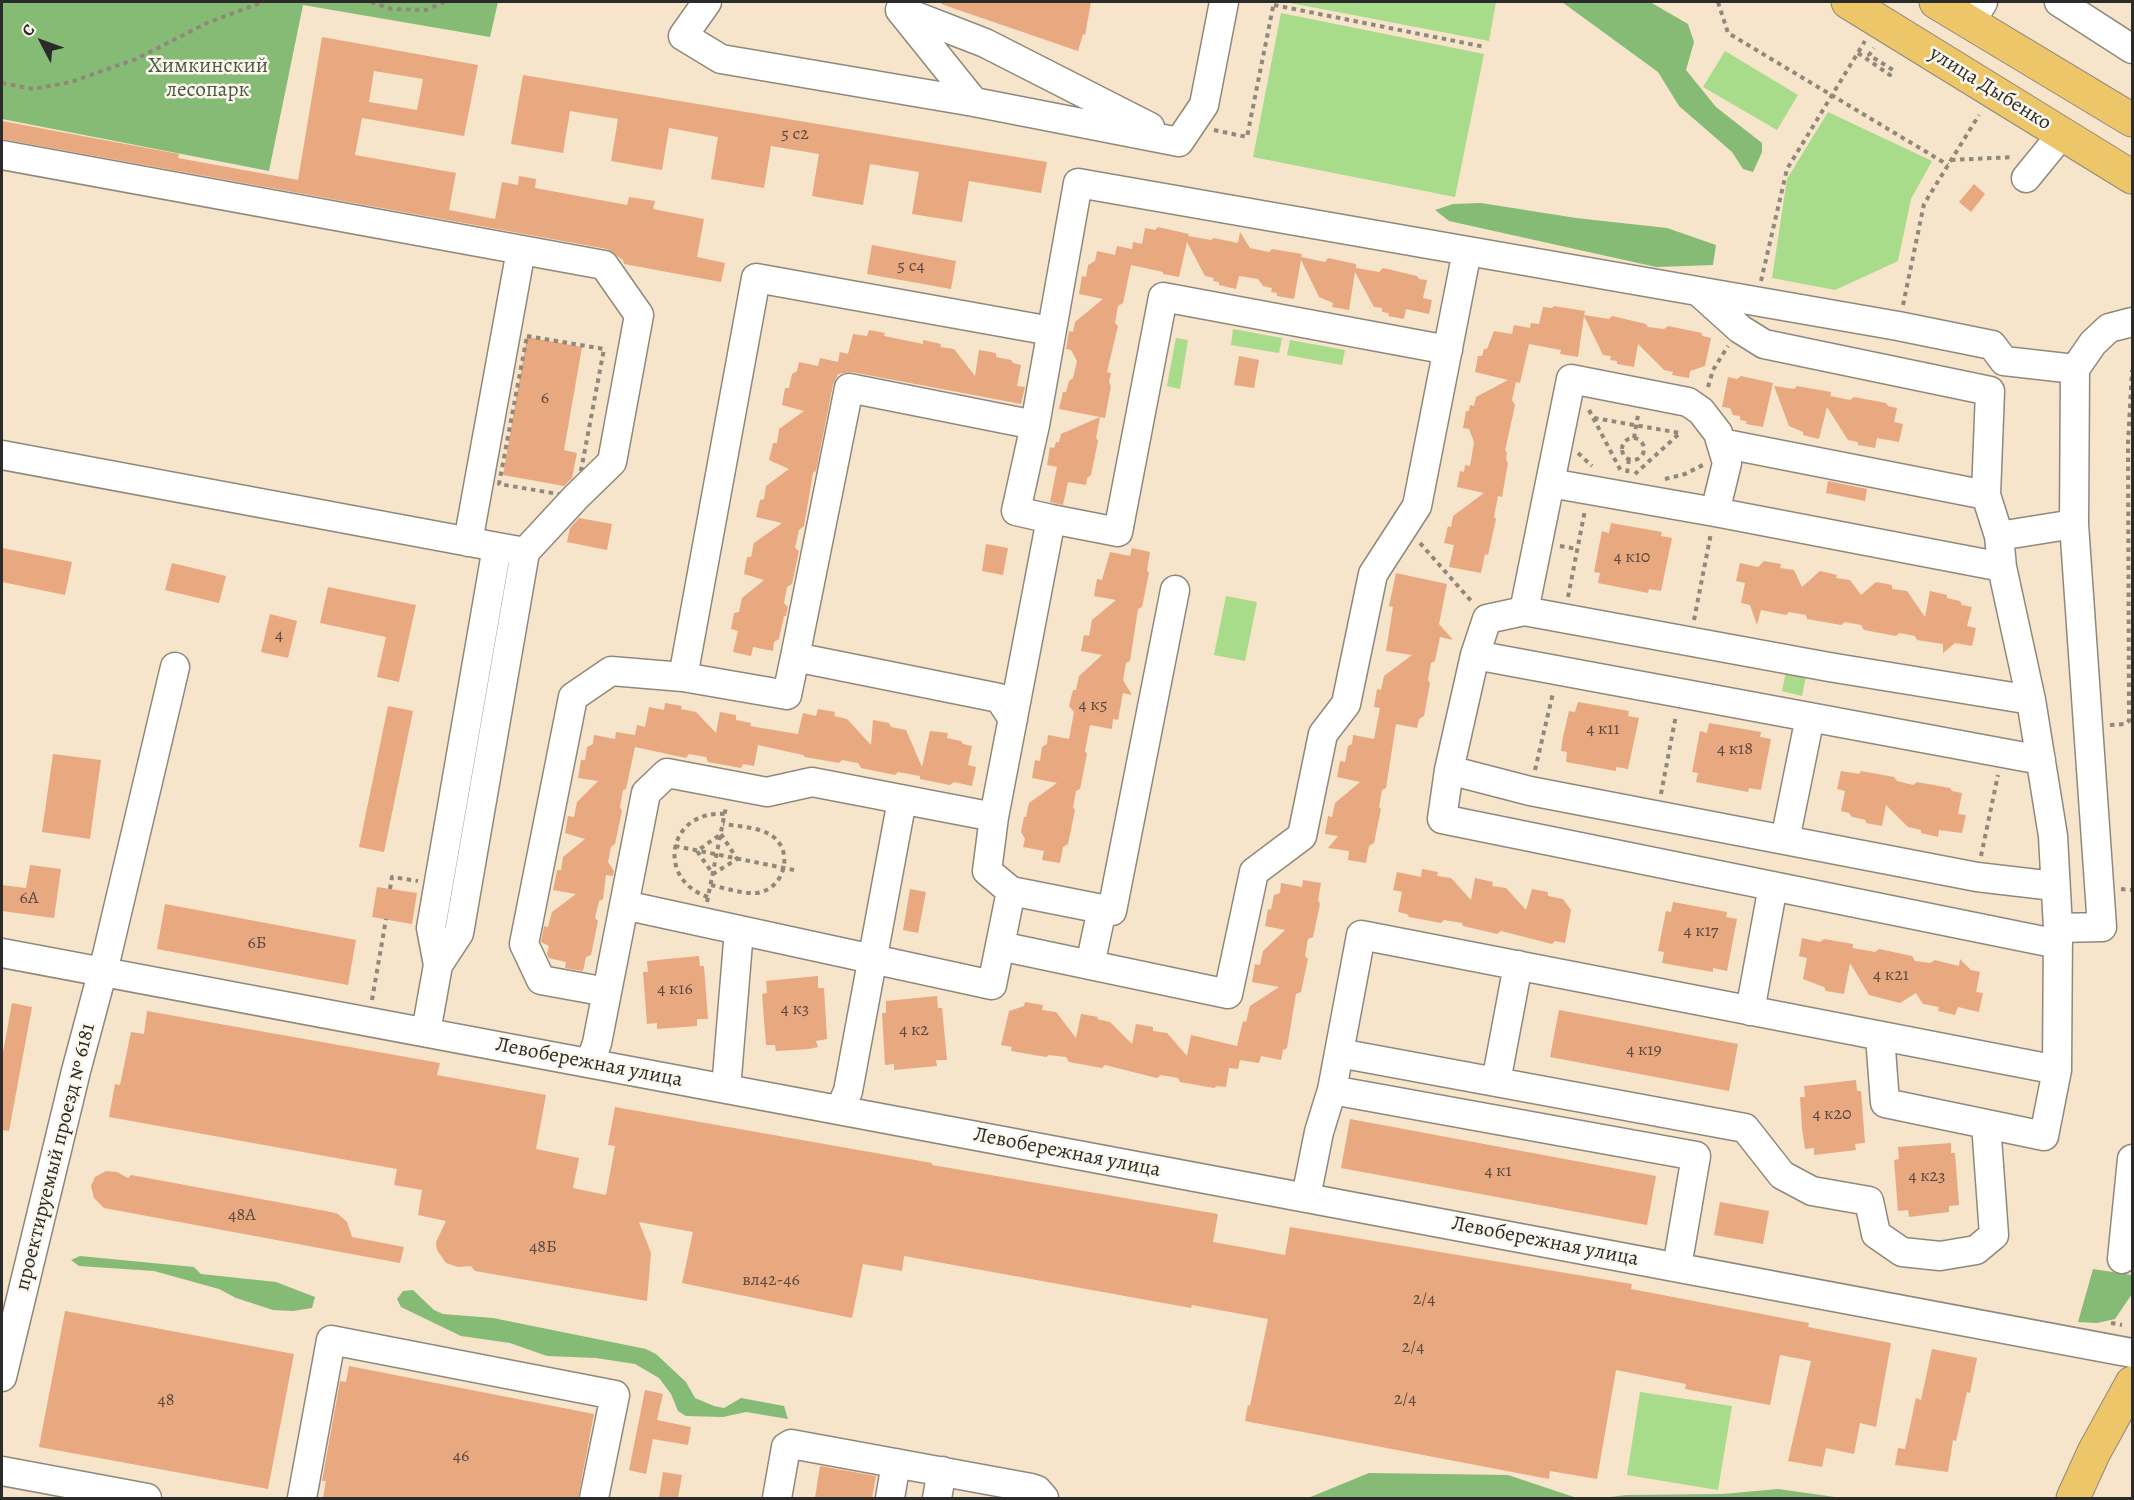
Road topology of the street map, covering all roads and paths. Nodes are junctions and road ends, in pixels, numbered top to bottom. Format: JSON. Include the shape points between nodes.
{"nodes":[{"id":1,"x":263,"y":2,"type":"edge"},
{"id":2,"x":371,"y":2,"type":"edge"},
{"id":3,"x":444,"y":2,"type":"edge"},
{"id":4,"x":707,"y":2,"type":"edge"},
{"id":5,"x":1224,"y":2,"type":"edge"},
{"id":6,"x":1718,"y":2,"type":"edge"},
{"id":7,"x":1848,"y":2,"type":"edge"},
{"id":8,"x":1936,"y":2,"type":"edge"},
{"id":9,"x":2059,"y":2,"type":"edge"},
{"id":10,"x":1274,"y":3,"type":"edge"},
{"id":11,"x":1977,"y":12,"type":"edge"},
{"id":12,"x":1862,"y":46,"type":"dead end"},
{"id":13,"x":1485,"y":47,"type":"dead end"},
{"id":14,"x":1874,"y":47,"type":"dead end"},
{"id":15,"x":2133,"y":49,"type":"edge"},
{"id":16,"x":1858,"y":53,"type":"junction"},
{"id":17,"x":2,"y":83,"type":"edge"},
{"id":18,"x":1832,"y":94,"type":"junction"},
{"id":19,"x":974,"y":102,"type":"junction"},
{"id":20,"x":1979,"y":115,"type":"dead end"},
{"id":21,"x":2133,"y":120,"type":"edge"},
{"id":22,"x":1184,"y":134,"type":"junction"},
{"id":23,"x":2054,"y":144,"type":"junction"},
{"id":24,"x":2,"y":155,"type":"edge"},
{"id":25,"x":1949,"y":163,"type":"junction"},
{"id":26,"x":2133,"y":177,"type":"edge"},
{"id":27,"x":2026,"y":178,"type":"dead end"},
{"id":28,"x":521,"y":250,"type":"junction"},
{"id":29,"x":1467,"y":251,"type":"junction"},
{"id":30,"x":1699,"y":292,"type":"junction"},
{"id":31,"x":1757,"y":302,"type":"junction"},
{"id":32,"x":2133,"y":321,"type":"edge"},
{"id":33,"x":1898,"y":326,"type":"junction"},
{"id":34,"x":1740,"y":329,"type":"junction"},
{"id":35,"x":1051,"y":332,"type":"junction"},
{"id":36,"x":1448,"y":350,"type":"junction"},
{"id":37,"x":2004,"y":361,"type":"junction"},
{"id":38,"x":2075,"y":369,"type":"junction"},
{"id":39,"x":2133,"y":370,"type":"edge"},
{"id":40,"x":1571,"y":379,"type":"junction"},
{"id":41,"x":1990,"y":391,"type":"junction"},
{"id":42,"x":1701,"y":411,"type":"junction"},
{"id":43,"x":1594,"y":418,"type":"junction"},
{"id":44,"x":1035,"y":425,"type":"junction"},
{"id":45,"x":1680,"y":433,"type":"junction"},
{"id":46,"x":1560,"y":435,"type":"junction"},
{"id":47,"x":1637,"y":439,"type":"joint"},
{"id":48,"x":1723,"y":449,"type":"junction"},
{"id":49,"x":2,"y":455,"type":"edge"},
{"id":50,"x":1592,"y":479,"type":"junction"},
{"id":51,"x":1664,"y":480,"type":"dead end"},
{"id":52,"x":1550,"y":483,"type":"junction"},
{"id":53,"x":1986,"y":495,"type":"junction"},
{"id":54,"x":576,"y":497,"type":"junction"},
{"id":55,"x":1715,"y":512,"type":"junction"},
{"id":56,"x":1051,"y":519,"type":"junction"},
{"id":57,"x":2074,"y":524,"type":"junction"},
{"id":58,"x":1404,"y":526,"type":"junction"},
{"id":59,"x":1999,"y":536,"type":"junction"},
{"id":60,"x":468,"y":542,"type":"junction"},
{"id":61,"x":497,"y":547,"type":"junction"},
{"id":62,"x":525,"y":552,"type":"junction"},
{"id":63,"x":2002,"y":567,"type":"junction"},
{"id":64,"x":1175,"y":590,"type":"dead end"},
{"id":65,"x":1524,"y":611,"type":"junction"},
{"id":66,"x":1564,"y":618,"type":"junction"},
{"id":67,"x":1487,"y":619,"type":"junction"},
{"id":68,"x":1475,"y":655,"type":"junction"},
{"id":69,"x":795,"y":657,"type":"junction"},
{"id":70,"x":176,"y":667,"type":"dead end"},
{"id":71,"x":1558,"y":670,"type":"junction"},
{"id":72,"x":683,"y":677,"type":"junction"},
{"id":73,"x":2031,"y":700,"type":"junction"},
{"id":74,"x":1810,"y":717,"type":"junction"},
{"id":75,"x":1013,"y":719,"type":"junction"},
{"id":76,"x":2088,"y":726,"type":"junction"},
{"id":77,"x":2003,"y":753,"type":"junction"},
{"id":78,"x":2041,"y":760,"type":"junction"},
{"id":79,"x":1449,"y":770,"type":"junction"},
{"id":80,"x":730,"y":785,"type":"junction"},
{"id":81,"x":1530,"y":791,"type":"junction"},
{"id":82,"x":902,"y":800,"type":"junction"},
{"id":83,"x":725,"y":813,"type":"junction"},
{"id":84,"x":994,"y":817,"type":"junction"},
{"id":85,"x":723,"y":824,"type":"junction"},
{"id":86,"x":721,"y":834,"type":"junction"},
{"id":87,"x":1785,"y":840,"type":"junction"},
{"id":88,"x":675,"y":846,"type":"junction"},
{"id":89,"x":697,"y":851,"type":"junction"},
{"id":90,"x":717,"y":855,"type":"junction"},
{"id":91,"x":737,"y":859,"type":"junction"},
{"id":92,"x":784,"y":868,"type":"junction"},
{"id":93,"x":794,"y":870,"type":"dead end"},
{"id":94,"x":713,"y":874,"type":"junction"},
{"id":95,"x":1977,"y":878,"type":"junction"},
{"id":96,"x":711,"y":885,"type":"junction"},
{"id":97,"x":1773,"y":886,"type":"junction"},
{"id":98,"x":2054,"y":886,"type":"junction"},
{"id":99,"x":1011,"y":891,"type":"junction"},
{"id":100,"x":624,"y":905,"type":"junction"},
{"id":101,"x":1102,"y":909,"type":"junction"},
{"id":102,"x":706,"y":910,"type":"junction"},
{"id":103,"x":386,"y":919,"type":"dead end"},
{"id":104,"x":739,"y":930,"type":"junction"},
{"id":105,"x":2058,"y":936,"type":"junction"},
{"id":106,"x":1000,"y":946,"type":"junction"},
{"id":107,"x":2,"y":953,"type":"edge"},
{"id":108,"x":874,"y":959,"type":"junction"},
{"id":109,"x":438,"y":964,"type":"junction"},
{"id":110,"x":1090,"y":965,"type":"junction"},
{"id":111,"x":1518,"y":965,"type":"junction"},
{"id":112,"x":102,"y":972,"type":"junction"},
{"id":113,"x":608,"y":992,"type":"junction"},
{"id":114,"x":1750,"y":1011,"type":"junction"},
{"id":115,"x":368,"y":1022,"type":"junction"},
{"id":116,"x":426,"y":1032,"type":"junction"},
{"id":117,"x":1880,"y":1036,"type":"junction"},
{"id":118,"x":1339,"y":1053,"type":"junction"},
{"id":119,"x":590,"y":1063,"type":"junction"},
{"id":120,"x":2056,"y":1070,"type":"junction"},
{"id":121,"x":1496,"y":1082,"type":"junction"},
{"id":122,"x":726,"y":1089,"type":"junction"},
{"id":123,"x":1332,"y":1090,"type":"junction"},
{"id":124,"x":840,"y":1110,"type":"junction"},
{"id":125,"x":1986,"y":1124,"type":"junction"},
{"id":126,"x":2133,"y":1159,"type":"edge"},
{"id":127,"x":1306,"y":1197,"type":"junction"},
{"id":128,"x":2122,"y":1259,"type":"dead end"},
{"id":129,"x":1677,"y":1267,"type":"junction"},
{"id":130,"x":2133,"y":1353,"type":"edge"},
{"id":131,"x":2,"y":1377,"type":"edge"},
{"id":132,"x":2133,"y":1383,"type":"edge"},
{"id":133,"x":896,"y":1463,"type":"junction"},
{"id":134,"x":2,"y":1471,"type":"edge"},
{"id":135,"x":940,"y":1485,"type":"edge"},
{"id":136,"x":147,"y":1498,"type":"edge"},
{"id":137,"x":302,"y":1498,"type":"edge"},
{"id":138,"x":594,"y":1498,"type":"edge"},
{"id":139,"x":777,"y":1498,"type":"edge"},
{"id":140,"x":890,"y":1498,"type":"edge"},
{"id":141,"x":1044,"y":1498,"type":"edge"},
{"id":142,"x":2073,"y":1498,"type":"edge"}],
"edges":[{"from":1,"to":17,"type":"path","via":[[207,23],[136,59],[71,82],[33,89]]},
{"from":2,"to":3,"type":"path","via":[[392,9],[426,10]]},
{"from":4,"to":19,"type":"street","via":[[683,36],[721,59]]},
{"from":5,"to":22,"type":"street","via":[[1204,105]]},
{"from":6,"to":18,"type":"path","via":[[1728,33]]},
{"from":7,"to":23,"type":"main road","name":"улица Дыбенко"},
{"from":8,"to":11,"type":"main road"},
{"from":9,"to":15,"type":"street"},
{"from":10,"to":13,"type":"path"},
{"from":10,"to":22,"type":"path","via":[[1247,137]]},
{"from":11,"to":21,"type":"main road"},
{"from":12,"to":16,"type":"path"},
{"from":14,"to":16,"type":"path","via":[[1869,55],[1893,70],[1890,75]]},
{"from":16,"to":18,"type":"path"},
{"from":18,"to":25,"type":"path"},
{"from":18,"to":31,"type":"path","via":[[1787,169]]},
{"from":19,"to":22,"type":"street"},
{"from":19,"to":22,"type":"street","via":[[900,10],[986,43]]},
{"from":20,"to":25,"type":"path"},
{"from":23,"to":25,"type":"path"},
{"from":23,"to":26,"type":"main road","name":"улица Дыбенко"},
{"from":23,"to":27,"type":"street"},
{"from":24,"to":28,"type":"street"},
{"from":25,"to":33,"type":"path","via":[[1924,204]]},
{"from":28,"to":54,"type":"street","via":[[604,265],[639,315],[612,462]]},
{"from":28,"to":60,"type":"street"},
{"from":29,"to":30,"type":"street"},
{"from":29,"to":35,"type":"street","via":[[1078,183]]},
{"from":29,"to":36,"type":"street"},
{"from":30,"to":31,"type":"street"},
{"from":30,"to":34,"type":"street"},
{"from":31,"to":33,"type":"street"},
{"from":32,"to":38,"type":"street","via":[[2109,328],[2093,342]]},
{"from":33,"to":37,"type":"street","via":[[1992,345]]},
{"from":34,"to":41,"type":"street","via":[[1764,344]]},
{"from":34,"to":42,"type":"path","via":[[1713,370]]},
{"from":35,"to":44,"type":"street"},
{"from":35,"to":72,"type":"street","via":[[756,278]]},
{"from":36,"to":56,"type":"street","via":[[1163,297],[1118,532]]},
{"from":36,"to":58,"type":"street","via":[[1417,506]]},
{"from":37,"to":38,"type":"street"},
{"from":37,"to":41,"type":"street"},
{"from":38,"to":57,"type":"street"},
{"from":39,"to":76,"type":"path","via":[[2128,443],[2129,721]]},
{"from":40,"to":42,"type":"street","via":[[1688,402]]},
{"from":40,"to":43,"type":"path"},
{"from":40,"to":46,"type":"street"},
{"from":41,"to":53,"type":"street"},
{"from":42,"to":45,"type":"path"},
{"from":42,"to":48,"type":"street","via":[[1718,433]]},
{"from":43,"to":45,"type":"path"},
{"from":43,"to":45,"type":"path","via":[[1626,482]]},
{"from":44,"to":56,"type":"street","via":[[1016,511]]},
{"from":44,"to":69,"type":"street","via":[[849,388]]},
{"from":46,"to":50,"type":"path","via":[[1586,462]]},
{"from":46,"to":52,"type":"street"},
{"from":47,"to":47,"type":"path","via":[[1627,440],[1623,445],[1626,458],[1633,460],[1642,454],[1643,447]]},
{"from":48,"to":51,"type":"path","via":[[1685,474]]},
{"from":48,"to":53,"type":"street"},
{"from":48,"to":55,"type":"street","via":[[1727,463]]},
{"from":49,"to":60,"type":"street"},
{"from":50,"to":52,"type":"street"},
{"from":50,"to":55,"type":"street"},
{"from":50,"to":66,"type":"path"},
{"from":52,"to":65,"type":"street"},
{"from":53,"to":59,"type":"street"},
{"from":54,"to":54,"type":"path","via":[[499,484],[527,336],[604,349]]},
{"from":54,"to":62,"type":"street"},
{"from":55,"to":63,"type":"street"},
{"from":56,"to":75,"type":"street"},
{"from":57,"to":59,"type":"street"},
{"from":57,"to":76,"type":"street"},
{"from":58,"to":67,"type":"path"},
{"from":58,"to":110,"type":"street","via":[[1373,574],[1346,704],[1323,734],[1302,836],[1254,872],[1228,994]]},
{"from":59,"to":63,"type":"street"},
{"from":60,"to":61,"type":"street"},
{"from":61,"to":62,"type":"street"},
{"from":61,"to":109,"type":"street","via":[[431,928]]},
{"from":62,"to":109,"type":"street","via":[[459,933]]},
{"from":63,"to":73,"type":"street"},
{"from":64,"to":101,"type":"street","via":[[1112,911]]},
{"from":65,"to":66,"type":"street"},
{"from":65,"to":67,"type":"street"},
{"from":66,"to":73,"type":"street"},
{"from":67,"to":68,"type":"street"},
{"from":68,"to":71,"type":"street"},
{"from":68,"to":79,"type":"street"},
{"from":69,"to":72,"type":"street","via":[[787,695]]},
{"from":69,"to":75,"type":"street","via":[[999,698]]},
{"from":70,"to":112,"type":"street","name":"проектируемый проезд № 6181"},
{"from":71,"to":74,"type":"street"},
{"from":71,"to":81,"type":"path"},
{"from":72,"to":113,"type":"street","via":[[611,671],[573,697],[524,944],[541,980]]},
{"from":73,"to":78,"type":"street"},
{"from":74,"to":77,"type":"street"},
{"from":74,"to":87,"type":"street"},
{"from":75,"to":84,"type":"street"},
{"from":76,"to":105,"type":"street","via":[[2102,927]]},
{"from":77,"to":78,"type":"street"},
{"from":77,"to":95,"type":"path"},
{"from":78,"to":98,"type":"street","via":[[2053,836]]},
{"from":79,"to":81,"type":"street"},
{"from":79,"to":97,"type":"street","via":[[1442,819]]},
{"from":80,"to":82,"type":"street","via":[[767,792],[812,782]]},
{"from":80,"to":83,"type":"path"},
{"from":80,"to":100,"type":"street","via":[[667,773],[646,793]]},
{"from":81,"to":87,"type":"street"},
{"from":82,"to":84,"type":"street"},
{"from":82,"to":108,"type":"street"},
{"from":83,"to":85,"type":"path"},
{"from":83,"to":88,"type":"path","via":[[693,820]]},
{"from":84,"to":99,"type":"street","via":[[987,871]]},
{"from":85,"to":86,"type":"path"},
{"from":85,"to":92,"type":"path","via":[[768,834],[781,846]]},
{"from":86,"to":89,"type":"path"},
{"from":86,"to":90,"type":"path"},
{"from":86,"to":91,"type":"path"},
{"from":87,"to":95,"type":"street"},
{"from":88,"to":89,"type":"path"},
{"from":88,"to":102,"type":"path","via":[[676,869]]},
{"from":89,"to":90,"type":"path"},
{"from":89,"to":94,"type":"path"},
{"from":90,"to":91,"type":"path"},
{"from":90,"to":94,"type":"path"},
{"from":91,"to":92,"type":"path"},
{"from":91,"to":94,"type":"path"},
{"from":92,"to":93,"type":"path"},
{"from":92,"to":96,"type":"path","via":[[779,880],[765,891]]},
{"from":94,"to":96,"type":"path"},
{"from":95,"to":98,"type":"street"},
{"from":96,"to":102,"type":"path"},
{"from":97,"to":105,"type":"street"},
{"from":97,"to":114,"type":"street"},
{"from":98,"to":105,"type":"street"},
{"from":99,"to":101,"type":"street"},
{"from":99,"to":106,"type":"street"},
{"from":100,"to":102,"type":"street"},
{"from":100,"to":113,"type":"street"},
{"from":101,"to":110,"type":"street"},
{"from":102,"to":104,"type":"street"},
{"from":103,"to":115,"type":"path"},
{"from":104,"to":108,"type":"street"},
{"from":104,"to":122,"type":"street"},
{"from":105,"to":120,"type":"street"},
{"from":106,"to":108,"type":"street","via":[[992,985]]},
{"from":106,"to":110,"type":"street"},
{"from":107,"to":112,"type":"street","name":"Левобережная улица"},
{"from":108,"to":124,"type":"street","via":[[848,1091]]},
{"from":109,"to":116,"type":"street"},
{"from":111,"to":114,"type":"street"},
{"from":111,"to":118,"type":"street","via":[[1361,935]]},
{"from":111,"to":121,"type":"street"},
{"from":112,"to":115,"type":"street","name":"Левобережная улица"},
{"from":112,"to":131,"type":"street","name":"проектируемый проезд № 6181"},
{"from":113,"to":119,"type":"street"},
{"from":114,"to":117,"type":"street"},
{"from":115,"to":116,"type":"street","name":"Левобережная улица"},
{"from":116,"to":119,"type":"street","name":"Левобережная улица"},
{"from":117,"to":120,"type":"street"},
{"from":117,"to":125,"type":"street","via":[[1886,1103]]},
{"from":118,"to":121,"type":"street"},
{"from":118,"to":123,"type":"street"},
{"from":119,"to":122,"type":"street","name":"Левобережная улица"},
{"from":120,"to":125,"type":"street","via":[[2044,1136]]},
{"from":121,"to":125,"type":"street","via":[[1745,1128],[1782,1175],[1812,1191],[1869,1202],[1876,1234],[1902,1252],[1941,1256],[1976,1250],[1994,1235]]},
{"from":122,"to":124,"type":"street","name":"Левобережная улица"},
{"from":123,"to":127,"type":"street"},
{"from":123,"to":129,"type":"street","via":[[1696,1156]]},
{"from":124,"to":127,"type":"street","name":"Левобережная улица"},
{"from":126,"to":128,"type":"street"},
{"from":127,"to":129,"type":"street","name":"Левобережная улица"},
{"from":129,"to":130,"type":"street","name":"Левобережная улица"},
{"from":132,"to":142,"type":"main road"},
{"from":133,"to":135,"type":"street"},
{"from":133,"to":139,"type":"street","via":[[789,1444]]},
{"from":133,"to":140,"type":"street"},
{"from":134,"to":136,"type":"street"},
{"from":135,"to":141,"type":"street","via":[[1031,1488]]},
{"from":137,"to":138,"type":"street","via":[[331,1340],[615,1395]]}]}
